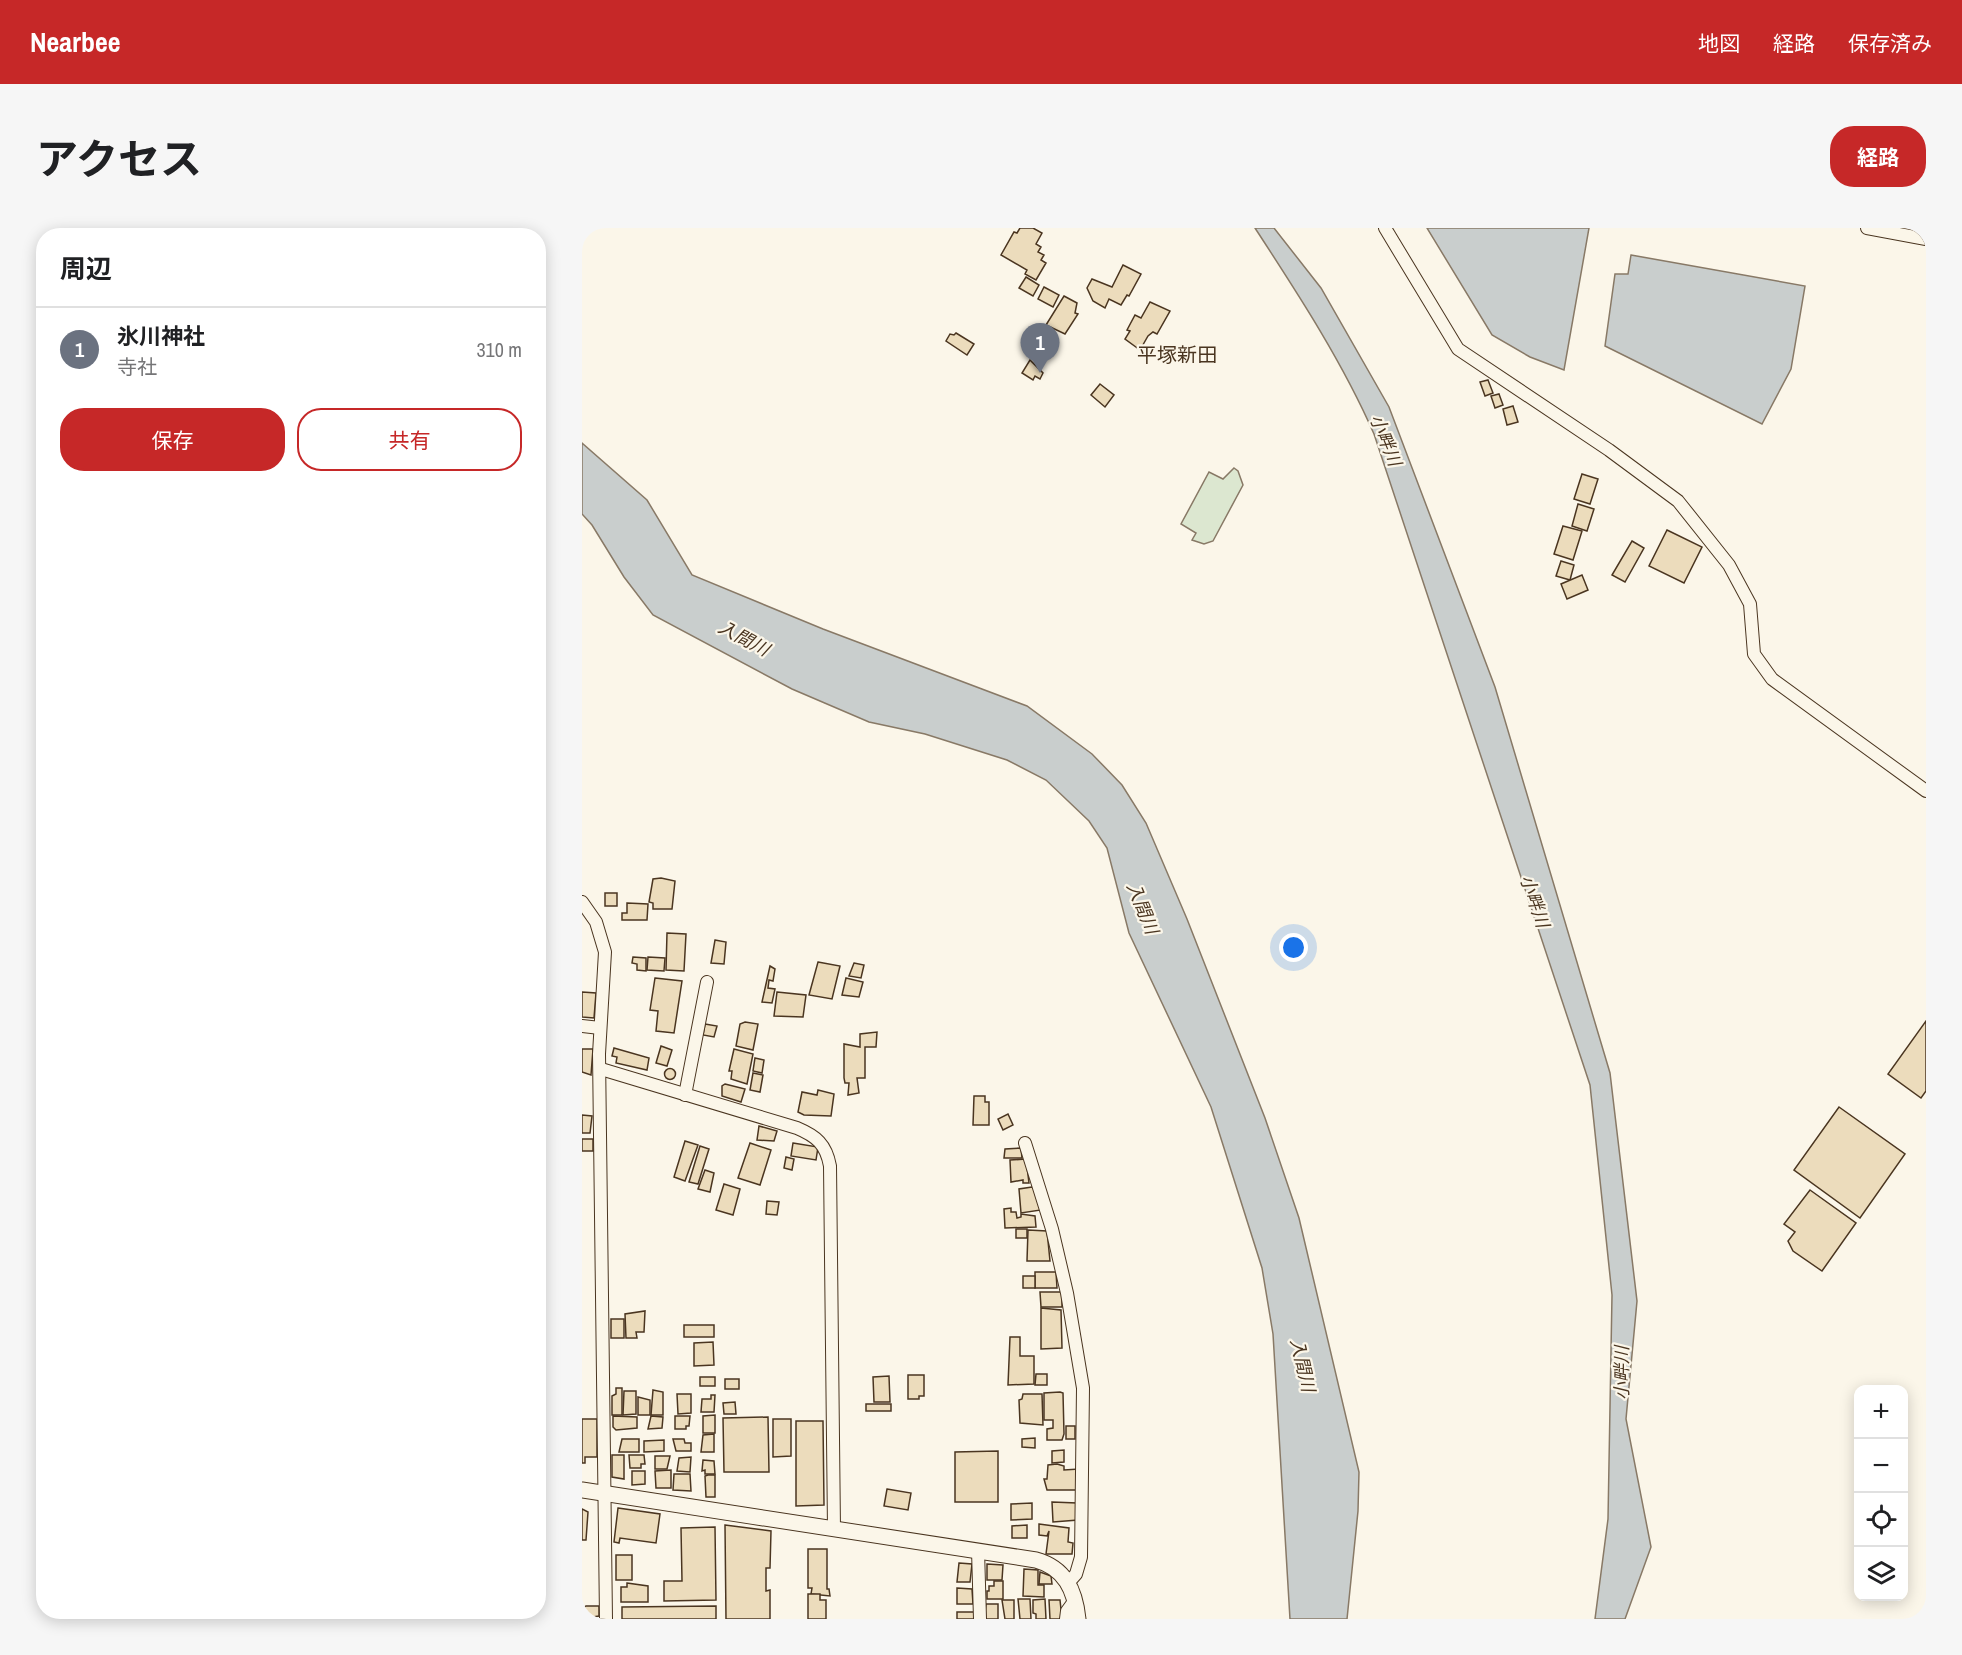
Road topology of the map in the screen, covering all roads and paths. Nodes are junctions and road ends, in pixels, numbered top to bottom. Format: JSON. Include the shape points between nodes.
{"nodes":[{"id":1,"x":1385,"y":228,"type":"edge"},
{"id":2,"x":1867,"y":228,"type":"edge"},
{"id":3,"x":1926,"y":239,"type":"edge"},
{"id":4,"x":1926,"y":791,"type":"edge"},
{"id":5,"x":582,"y":902,"type":"edge"},
{"id":6,"x":707,"y":982,"type":"dead end"},
{"id":7,"x":582,"y":1026,"type":"edge"},
{"id":8,"x":600,"y":1028,"type":"junction"},
{"id":9,"x":601,"y":1069,"type":"junction"},
{"id":10,"x":685,"y":1095,"type":"junction"},
{"id":11,"x":1025,"y":1143,"type":"dead end"},
{"id":12,"x":582,"y":1490,"type":"edge"},
{"id":13,"x":604,"y":1493,"type":"junction"},
{"id":14,"x":834,"y":1529,"type":"junction"},
{"id":15,"x":978,"y":1550,"type":"junction"},
{"id":16,"x":1068,"y":1583,"type":"junction"},
{"id":17,"x":1075,"y":1600,"type":"junction"},
{"id":18,"x":606,"y":1619,"type":"edge"},
{"id":19,"x":980,"y":1619,"type":"edge"},
{"id":20,"x":1066,"y":1619,"type":"edge"},
{"id":21,"x":1078,"y":1619,"type":"edge"}],
"edges":[{"from":1,"to":4,"type":"street","via":[[1458,349],[1678,501],[1729,565],[1750,604],[1754,654],[1772,679]]},
{"from":2,"to":3,"type":"street"},
{"from":5,"to":8,"type":"street","via":[[596,922],[605,952]]},
{"from":6,"to":10,"type":"street"},
{"from":7,"to":8,"type":"street"},
{"from":8,"to":9,"type":"street"},
{"from":9,"to":10,"type":"street"},
{"from":9,"to":13,"type":"street"},
{"from":10,"to":14,"type":"street","via":[[814,1135],[827,1152]]},
{"from":11,"to":16,"type":"street","via":[[1052,1228],[1083,1388],[1080,1557],[1076,1574]]},
{"from":12,"to":13,"type":"street"},
{"from":13,"to":14,"type":"street"},
{"from":13,"to":18,"type":"street"},
{"from":14,"to":15,"type":"street"},
{"from":15,"to":16,"type":"street","via":[[1046,1563],[1058,1569]]},
{"from":15,"to":19,"type":"street"},
{"from":16,"to":17,"type":"street"},
{"from":17,"to":20,"type":"street"},
{"from":17,"to":21,"type":"street"}]}
